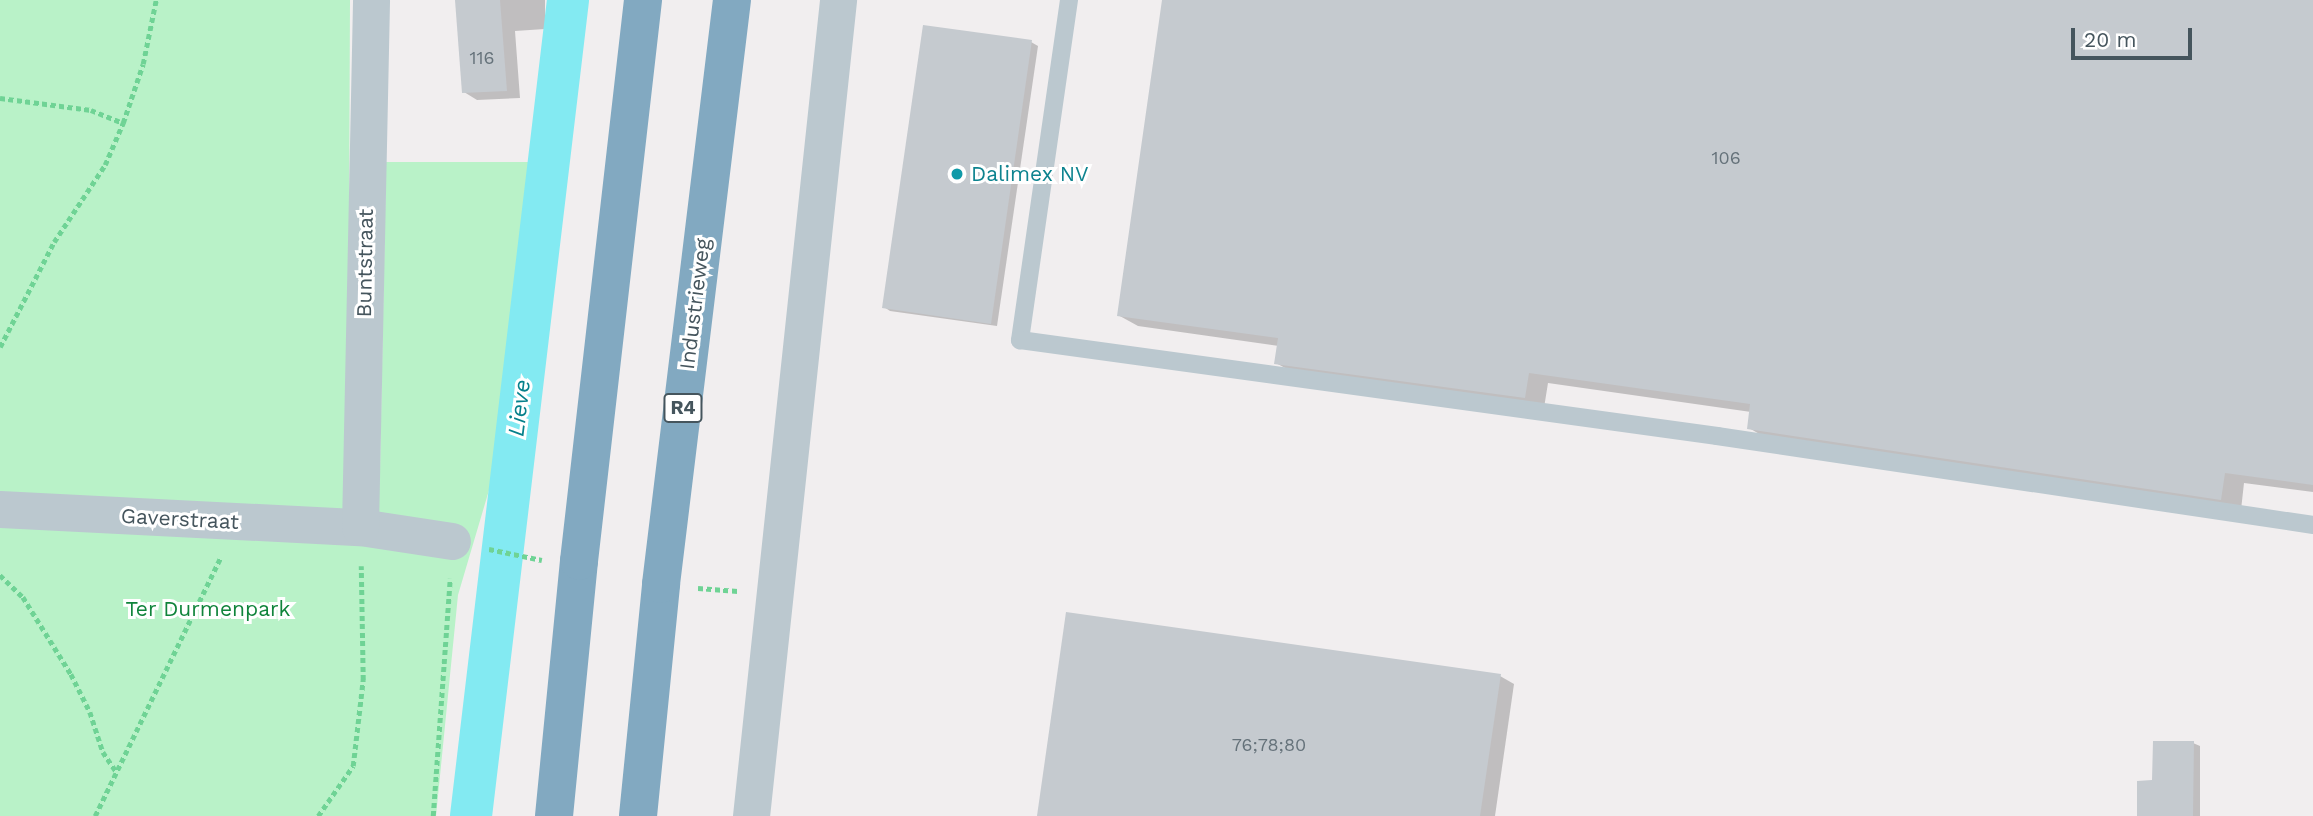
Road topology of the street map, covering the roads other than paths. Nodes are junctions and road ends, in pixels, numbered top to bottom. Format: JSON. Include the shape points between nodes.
{"nodes":[{"id":1,"x":370,"y":0,"type":"edge"},
{"id":2,"x":643,"y":0,"type":"edge"},
{"id":3,"x":732,"y":0,"type":"edge"},
{"id":4,"x":838,"y":0,"type":"edge"},
{"id":5,"x":1069,"y":0,"type":"edge"},
{"id":6,"x":0,"y":509,"type":"edge"},
{"id":7,"x":2313,"y":525,"type":"edge"},
{"id":8,"x":360,"y":527,"type":"junction"},
{"id":9,"x":452,"y":541,"type":"road end"},
{"id":10,"x":554,"y":816,"type":"edge"},
{"id":11,"x":638,"y":816,"type":"edge"},
{"id":12,"x":751,"y":816,"type":"edge"}],
"edges":[{"from":1,"to":8,"type":"street","name":"Buntstraat"},
{"from":2,"to":10,"type":"highway"},
{"from":3,"to":11,"type":"highway","name":"Industrieweg","number":"R4","via":[[661,584]]},
{"from":4,"to":12,"type":"street"},
{"from":5,"to":7,"type":"lane","via":[[1020,340],[1717,436]]},
{"from":6,"to":8,"type":"street","name":"Gaverstraat"},
{"from":8,"to":9,"type":"street","name":"Gaverstraat"}]}
